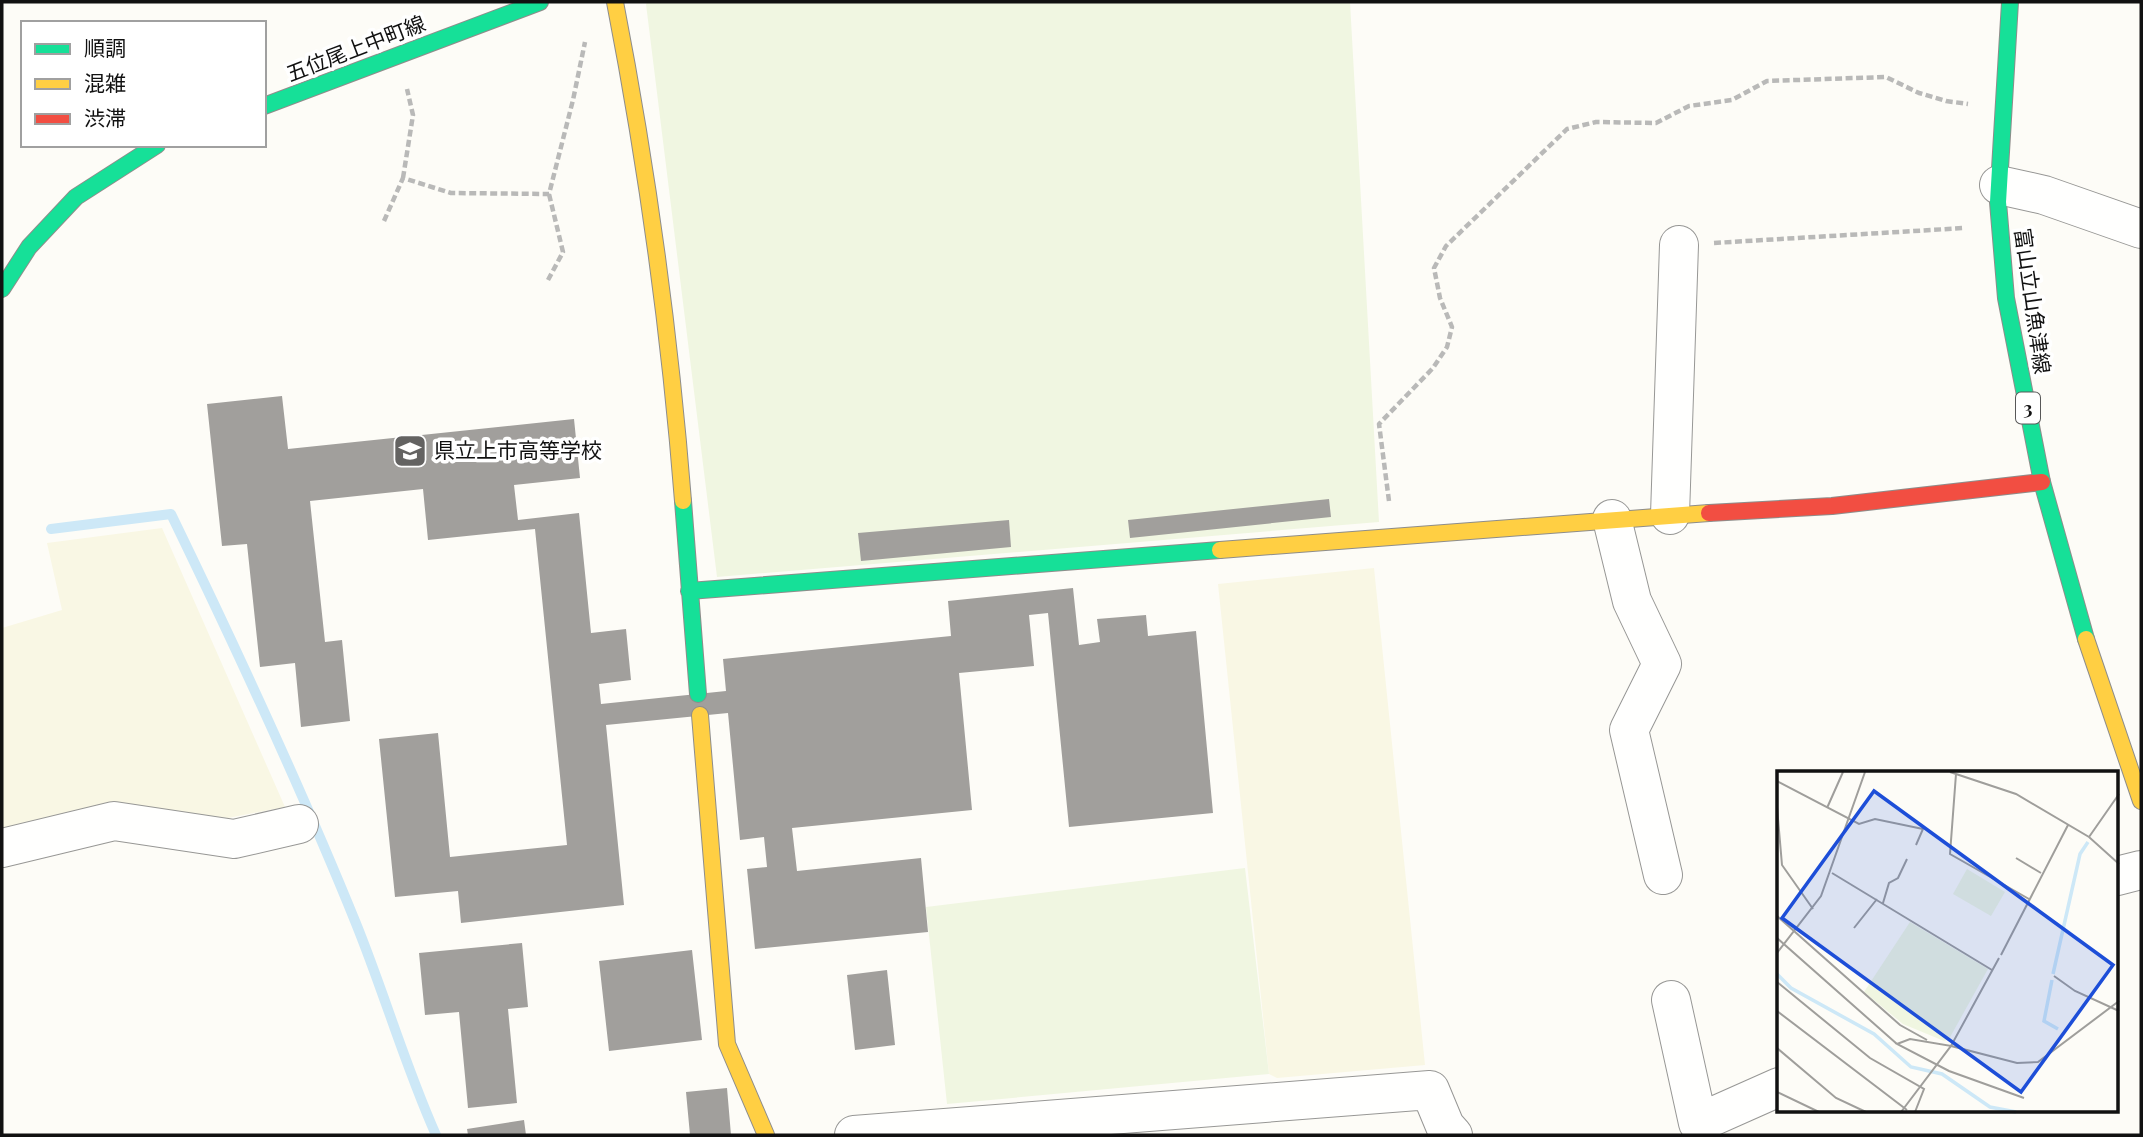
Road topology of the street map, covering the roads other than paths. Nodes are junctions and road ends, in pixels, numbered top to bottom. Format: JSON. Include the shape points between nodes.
{"nodes":[{"id":1,"x":541,"y":2,"type":"edge"},
{"id":2,"x":2010,"y":2,"type":"edge"},
{"id":3,"x":615,"y":5,"type":"edge"},
{"id":4,"x":266,"y":105,"type":"edge"},
{"id":5,"x":152,"y":147,"type":"edge"},
{"id":6,"x":1999,"y":185,"type":"junction"},
{"id":7,"x":2141,"y":229,"type":"edge"},
{"id":8,"x":1679,"y":245,"type":"road end"},
{"id":9,"x":2,"y":289,"type":"edge"},
{"id":10,"x":2042,"y":482,"type":"junction"},
{"id":11,"x":1670,"y":515,"type":"junction"},
{"id":12,"x":1612,"y":519,"type":"junction"},
{"id":13,"x":689,"y":591,"type":"junction"},
{"id":14,"x":698,"y":694,"type":"dead end"},
{"id":15,"x":700,"y":715,"type":"dead end"},
{"id":16,"x":2141,"y":801,"type":"edge"},
{"id":17,"x":299,"y":824,"type":"dead end"},
{"id":18,"x":2,"y":848,"type":"edge"},
{"id":19,"x":2141,"y":870,"type":"edge"},
{"id":20,"x":1663,"y":875,"type":"dead end"},
{"id":21,"x":2118,"y":876,"type":"edge"},
{"id":22,"x":1671,"y":1000,"type":"dead end"},
{"id":23,"x":1777,"y":1088,"type":"edge"},
{"id":24,"x":766,"y":1135,"type":"edge"},
{"id":25,"x":854,"y":1135,"type":"edge"},
{"id":26,"x":1453,"y":1135,"type":"edge"}],
"edges":[{"from":1,"to":4,"type":"street","name":"五位尾上中町線"},
{"from":2,"to":6,"type":"street","name":"富山立山魚津線","number":"3"},
{"from":3,"to":13,"type":"street","via":[[635,106],[676,414]]},
{"from":5,"to":9,"type":"street","via":[[76,197],[29,247]]},
{"from":6,"to":7,"type":"street","via":[[2044,195]]},
{"from":6,"to":10,"type":"street","name":"富山立山魚津線","number":"3","via":[[2006,298]]},
{"from":8,"to":11,"type":"street"},
{"from":10,"to":11,"type":"street","via":[[1832,506]]},
{"from":10,"to":16,"type":"street","name":"富山立山魚津線","number":"3","via":[[2076,609]]},
{"from":11,"to":12,"type":"street"},
{"from":12,"to":13,"type":"street"},
{"from":12,"to":20,"type":"street","via":[[1632,601],[1662,664],[1629,730]]},
{"from":13,"to":14,"type":"street"},
{"from":15,"to":24,"type":"street","via":[[727,1044]]},
{"from":17,"to":18,"type":"street","via":[[234,839],[114,821]]},
{"from":19,"to":21,"type":"street"},
{"from":22,"to":23,"type":"street","via":[[1698,1123]]},
{"from":25,"to":26,"type":"street","via":[[1430,1090]]}]}
